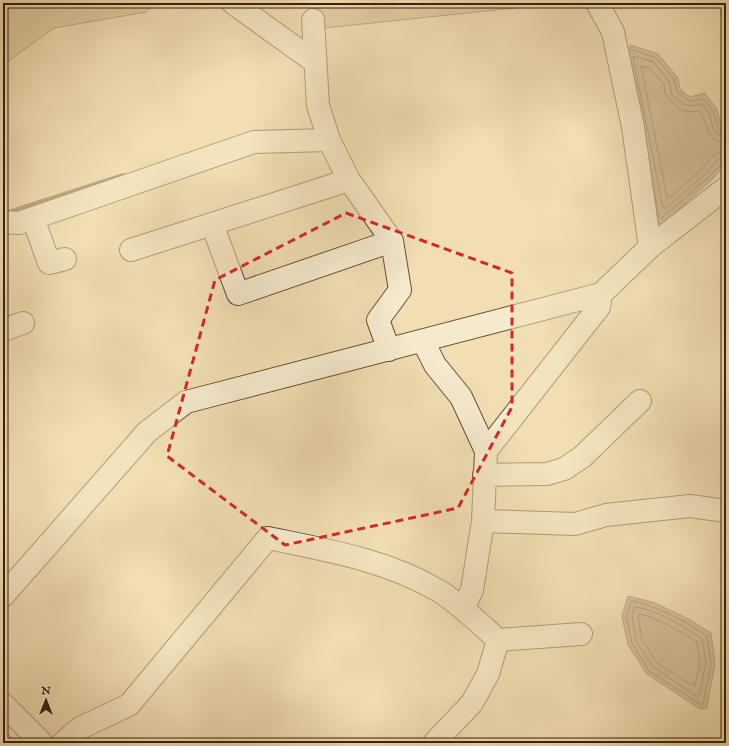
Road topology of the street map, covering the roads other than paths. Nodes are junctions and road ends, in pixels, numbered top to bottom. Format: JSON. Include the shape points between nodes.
{"nodes":[{"id":1,"x":233,"y":3,"type":"edge"},
{"id":2,"x":598,"y":3,"type":"edge"},
{"id":3,"x":312,"y":20,"type":"dead end"},
{"id":4,"x":315,"y":62,"type":"junction"},
{"id":5,"x":329,"y":140,"type":"junction"},
{"id":6,"x":349,"y":180,"type":"junction"},
{"id":7,"x":726,"y":188,"type":"edge"},
{"id":8,"x":33,"y":218,"type":"junction"},
{"id":9,"x":3,"y":222,"type":"edge"},
{"id":10,"x":212,"y":224,"type":"junction"},
{"id":11,"x":392,"y":241,"type":"junction"},
{"id":12,"x":650,"y":247,"type":"junction"},
{"id":13,"x":131,"y":250,"type":"dead end"},
{"id":14,"x":65,"y":259,"type":"dead end"},
{"id":15,"x":601,"y":294,"type":"junction"},
{"id":16,"x":423,"y":341,"type":"junction"},
{"id":17,"x":389,"y":350,"type":"junction"},
{"id":18,"x":640,"y":401,"type":"dead end"},
{"id":19,"x":486,"y":451,"type":"junction"},
{"id":20,"x":484,"y":475,"type":"junction"},
{"id":21,"x":726,"y":511,"type":"edge"},
{"id":22,"x":483,"y":521,"type":"junction"},
{"id":23,"x":3,"y":596,"type":"edge"},
{"id":24,"x":463,"y":609,"type":"junction"},
{"id":25,"x":581,"y":634,"type":"dead end"},
{"id":26,"x":498,"y":640,"type":"junction"},
{"id":27,"x":3,"y":704,"type":"edge"},
{"id":28,"x":42,"y":743,"type":"edge"},
{"id":29,"x":63,"y":743,"type":"edge"},
{"id":30,"x":434,"y":743,"type":"edge"}],
"edges":[{"from":1,"to":4,"type":"street"},
{"from":2,"to":12,"type":"street","via":[[613,32],[633,127]]},
{"from":3,"to":4,"type":"street"},
{"from":4,"to":5,"type":"street","via":[[318,105]]},
{"from":5,"to":6,"type":"street"},
{"from":5,"to":8,"type":"street","via":[[254,142]]},
{"from":6,"to":10,"type":"street"},
{"from":6,"to":11,"type":"street"},
{"from":7,"to":12,"type":"street"},
{"from":8,"to":9,"type":"street","via":[[19,222]]},
{"from":8,"to":14,"type":"street","via":[[49,263]]},
{"from":10,"to":11,"type":"street","via":[[238,294]]},
{"from":10,"to":13,"type":"street"},
{"from":11,"to":17,"type":"street","via":[[400,290],[378,320]]},
{"from":12,"to":15,"type":"street"},
{"from":15,"to":16,"type":"street"},
{"from":15,"to":19,"type":"street","via":[[599,308]]},
{"from":16,"to":17,"type":"street"},
{"from":16,"to":19,"type":"street","via":[[435,365],[461,397]]},
{"from":17,"to":23,"type":"street","via":[[186,402],[147,432]]},
{"from":18,"to":20,"type":"street","via":[[582,457],[564,469],[547,474]]},
{"from":19,"to":20,"type":"street"},
{"from":20,"to":22,"type":"street"},
{"from":21,"to":22,"type":"street","via":[[690,506],[606,515],[575,524]]},
{"from":22,"to":24,"type":"street","via":[[472,590]]},
{"from":24,"to":26,"type":"street"},
{"from":24,"to":29,"type":"street","via":[[439,591],[398,571],[347,554],[268,538],[129,705],[80,728]]},
{"from":25,"to":26,"type":"street"},
{"from":26,"to":30,"type":"street","via":[[488,674],[472,703]]},
{"from":27,"to":28,"type":"street"}]}
